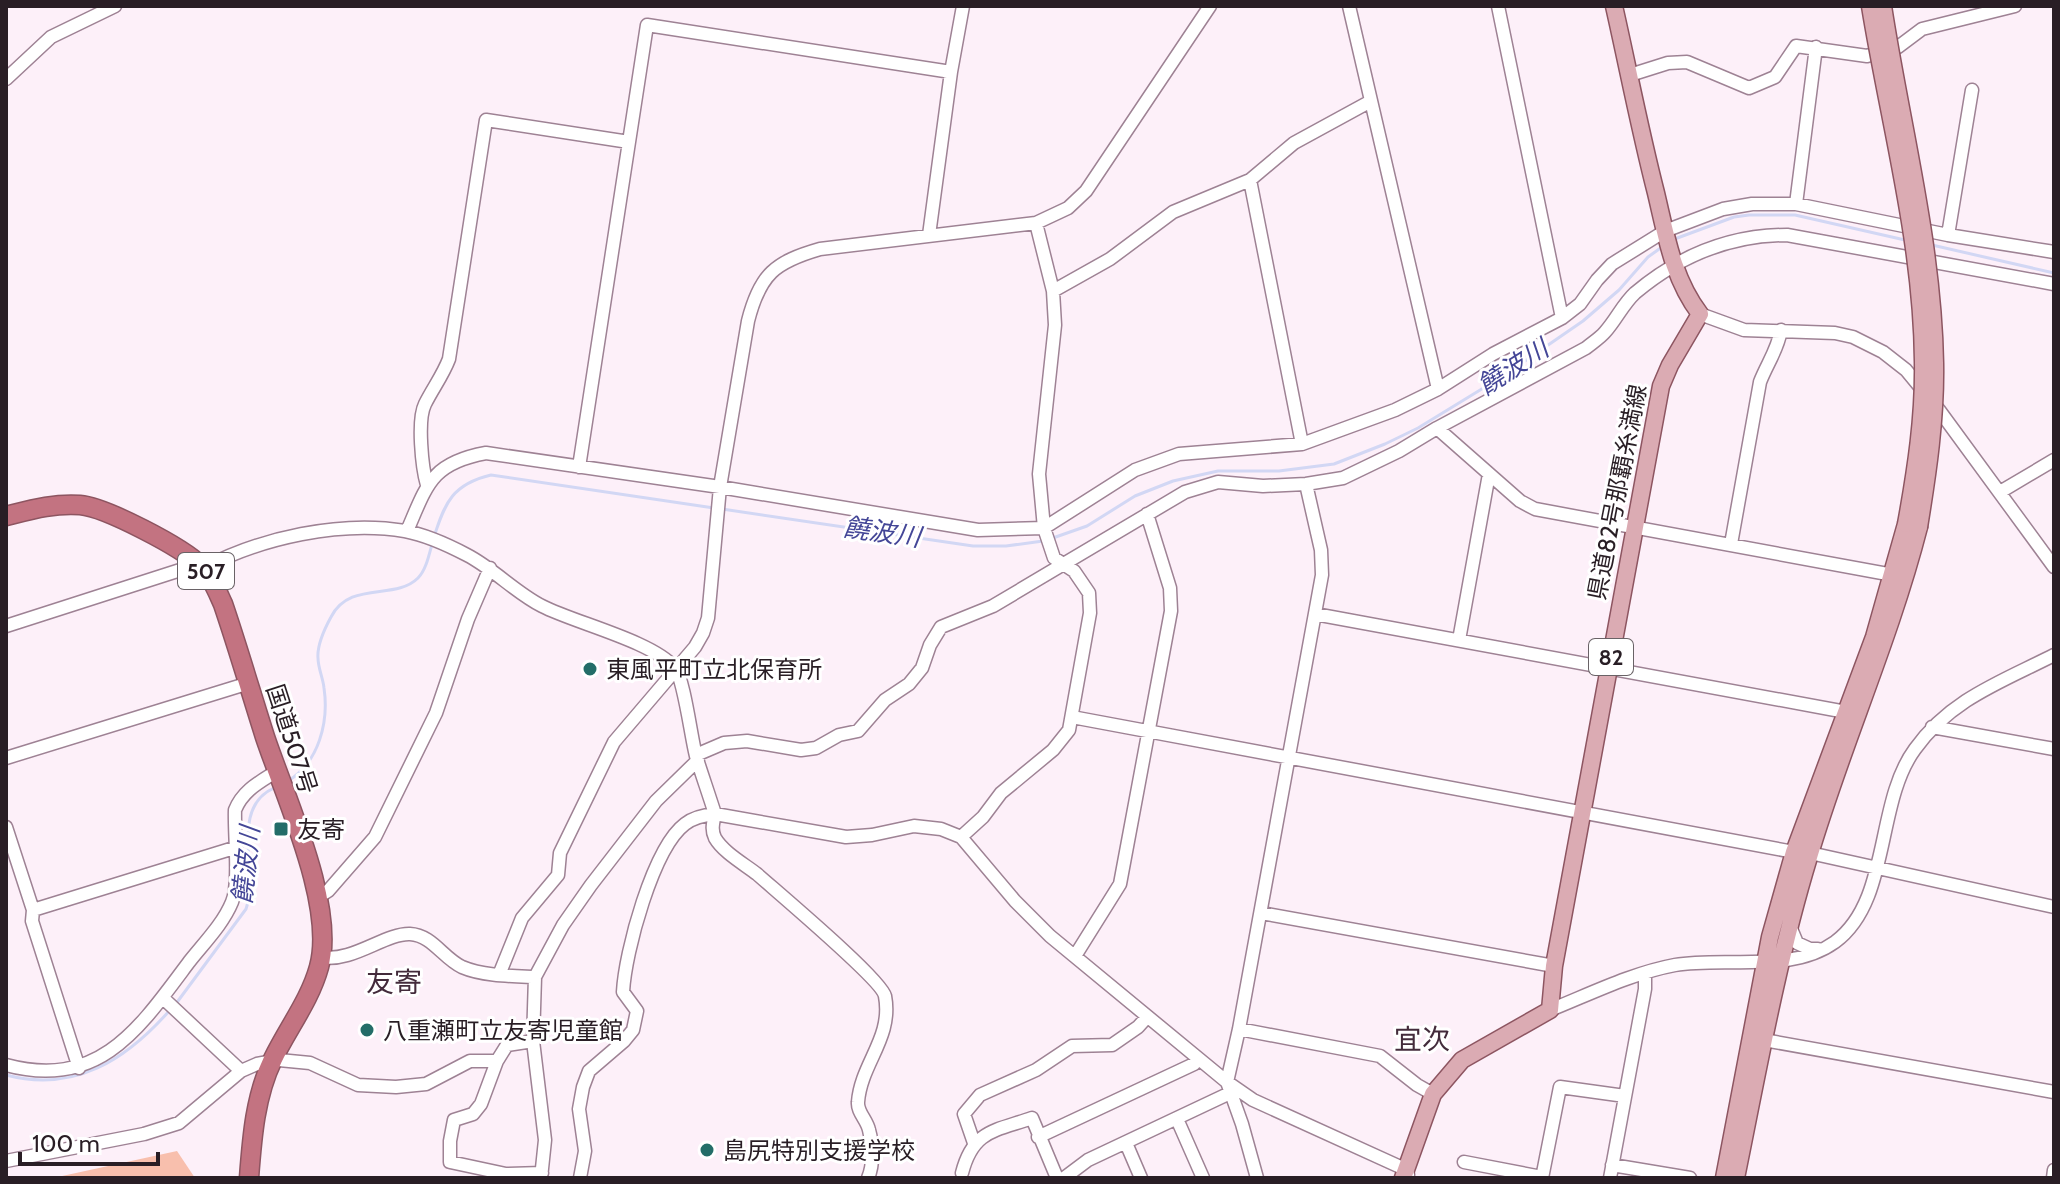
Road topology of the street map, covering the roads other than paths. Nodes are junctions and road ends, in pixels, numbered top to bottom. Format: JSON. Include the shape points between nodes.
{"nodes":[{"id":1,"x":115,"y":6,"type":"edge"},
{"id":2,"x":963,"y":6,"type":"edge"},
{"id":3,"x":1210,"y":6,"type":"edge"},
{"id":4,"x":1349,"y":6,"type":"edge"},
{"id":5,"x":1498,"y":6,"type":"edge"},
{"id":6,"x":1614,"y":6,"type":"edge"},
{"id":7,"x":1870,"y":6,"type":"edge"},
{"id":8,"x":1883,"y":6,"type":"edge"},
{"id":9,"x":2015,"y":6,"type":"edge"},
{"id":10,"x":1816,"y":47,"type":"junction"},
{"id":11,"x":951,"y":72,"type":"junction"},
{"id":12,"x":1630,"y":75,"type":"junction"},
{"id":13,"x":6,"y":79,"type":"edge"},
{"id":14,"x":1972,"y":90,"type":"dead end"},
{"id":15,"x":1371,"y":101,"type":"junction"},
{"id":16,"x":629,"y":142,"type":"junction"},
{"id":17,"x":1250,"y":180,"type":"junction"},
{"id":18,"x":1796,"y":204,"type":"junction"},
{"id":19,"x":1036,"y":223,"type":"junction"},
{"id":20,"x":1666,"y":234,"type":"junction"},
{"id":21,"x":929,"y":235,"type":"junction"},
{"id":22,"x":1948,"y":235,"type":"junction"},
{"id":23,"x":2054,"y":252,"type":"edge"},
{"id":24,"x":1673,"y":262,"type":"junction"},
{"id":25,"x":2054,"y":284,"type":"edge"},
{"id":26,"x":1053,"y":291,"type":"junction"},
{"id":27,"x":1700,"y":314,"type":"junction"},
{"id":28,"x":1562,"y":318,"type":"junction"},
{"id":29,"x":1781,"y":330,"type":"junction"},
{"id":30,"x":1438,"y":389,"type":"junction"},
{"id":31,"x":1437,"y":428,"type":"junction"},
{"id":32,"x":1302,"y":444,"type":"junction"},
{"id":33,"x":2054,"y":460,"type":"edge"},
{"id":34,"x":579,"y":467,"type":"junction"},
{"id":35,"x":1489,"y":474,"type":"junction"},
{"id":36,"x":1306,"y":484,"type":"junction"},
{"id":37,"x":427,"y":485,"type":"junction"},
{"id":38,"x":721,"y":491,"type":"junction"},
{"id":39,"x":2000,"y":492,"type":"junction"},
{"id":40,"x":1147,"y":514,"type":"junction"},
{"id":41,"x":6,"y":516,"type":"edge"},
{"id":42,"x":1634,"y":525,"type":"junction"},
{"id":43,"x":1912,"y":525,"type":"junction"},
{"id":44,"x":407,"y":531,"type":"junction"},
{"id":45,"x":1045,"y":531,"type":"junction"},
{"id":46,"x":1731,"y":544,"type":"junction"},
{"id":47,"x":1059,"y":562,"type":"junction"},
{"id":48,"x":202,"y":566,"type":"junction"},
{"id":49,"x":2054,"y":567,"type":"edge"},
{"id":50,"x":490,"y":568,"type":"junction"},
{"id":51,"x":1893,"y":575,"type":"junction"},
{"id":52,"x":1315,"y":614,"type":"junction"},
{"id":53,"x":6,"y":626,"type":"edge"},
{"id":54,"x":1459,"y":640,"type":"junction"},
{"id":55,"x":2054,"y":655,"type":"edge"},
{"id":56,"x":677,"y":669,"type":"junction"},
{"id":57,"x":1609,"y":669,"type":"junction"},
{"id":58,"x":249,"y":683,"type":"junction"},
{"id":59,"x":1846,"y":712,"type":"junction"},
{"id":60,"x":1072,"y":717,"type":"junction"},
{"id":61,"x":1932,"y":727,"type":"junction"},
{"id":62,"x":1147,"y":731,"type":"junction"},
{"id":63,"x":2054,"y":749,"type":"edge"},
{"id":64,"x":1289,"y":757,"type":"junction"},
{"id":65,"x":6,"y":758,"type":"edge"},
{"id":66,"x":697,"y":758,"type":"junction"},
{"id":67,"x":280,"y":780,"type":"junction"},
{"id":68,"x":1582,"y":812,"type":"junction"},
{"id":69,"x":715,"y":814,"type":"junction"},
{"id":70,"x":6,"y":827,"type":"edge"},
{"id":71,"x":961,"y":837,"type":"junction"},
{"id":72,"x":234,"y":848,"type":"junction"},
{"id":73,"x":1802,"y":852,"type":"junction"},
{"id":74,"x":1876,"y":867,"type":"junction"},
{"id":75,"x":317,"y":898,"type":"junction"},
{"id":76,"x":2054,"y":907,"type":"edge"},
{"id":77,"x":33,"y":910,"type":"junction"},
{"id":78,"x":1261,"y":913,"type":"junction"},
{"id":79,"x":1789,"y":923,"type":"junction"},
{"id":80,"x":1823,"y":948,"type":"junction"},
{"id":81,"x":1075,"y":956,"type":"junction"},
{"id":82,"x":321,"y":957,"type":"junction"},
{"id":83,"x":1772,"y":960,"type":"junction"},
{"id":84,"x":1554,"y":966,"type":"junction"},
{"id":85,"x":1645,"y":973,"type":"junction"},
{"id":86,"x":499,"y":975,"type":"junction"},
{"id":87,"x":535,"y":977,"type":"junction"},
{"id":88,"x":165,"y":1000,"type":"junction"},
{"id":89,"x":1550,"y":1010,"type":"junction"},
{"id":90,"x":1147,"y":1017,"type":"junction"},
{"id":91,"x":1239,"y":1029,"type":"junction"},
{"id":92,"x":1764,"y":1040,"type":"junction"},
{"id":93,"x":533,"y":1041,"type":"junction"},
{"id":94,"x":1198,"y":1059,"type":"junction"},
{"id":95,"x":272,"y":1061,"type":"junction"},
{"id":96,"x":497,"y":1061,"type":"junction"},
{"id":97,"x":6,"y":1065,"type":"edge"},
{"id":98,"x":79,"y":1068,"type":"junction"},
{"id":99,"x":241,"y":1071,"type":"junction"},
{"id":100,"x":1228,"y":1088,"type":"junction"},
{"id":101,"x":2054,"y":1092,"type":"edge"},
{"id":102,"x":1433,"y":1094,"type":"junction"},
{"id":103,"x":1625,"y":1096,"type":"junction"},
{"id":104,"x":1177,"y":1119,"type":"junction"},
{"id":105,"x":1038,"y":1137,"type":"junction"},
{"id":106,"x":974,"y":1143,"type":"junction"},
{"id":107,"x":1126,"y":1143,"type":"junction"},
{"id":108,"x":6,"y":1161,"type":"edge"},
{"id":109,"x":1464,"y":1162,"type":"dead end"},
{"id":110,"x":2054,"y":1170,"type":"edge"},
{"id":111,"x":1611,"y":1172,"type":"edge"},
{"id":112,"x":962,"y":1173,"type":"dead end"},
{"id":113,"x":1406,"y":1175,"type":"edge"},
{"id":114,"x":542,"y":1176,"type":"edge"},
{"id":115,"x":1542,"y":1177,"type":"edge"},
{"id":116,"x":1685,"y":1177,"type":"edge"},
{"id":117,"x":249,"y":1178,"type":"edge"},
{"id":118,"x":580,"y":1178,"type":"edge"},
{"id":119,"x":868,"y":1178,"type":"edge"},
{"id":120,"x":1057,"y":1178,"type":"edge"},
{"id":121,"x":1064,"y":1178,"type":"edge"},
{"id":122,"x":1141,"y":1178,"type":"edge"},
{"id":123,"x":1203,"y":1178,"type":"edge"},
{"id":124,"x":1257,"y":1178,"type":"edge"},
{"id":125,"x":1724,"y":1178,"type":"edge"},
{"id":126,"x":1736,"y":1178,"type":"edge"},
{"id":127,"x":2053,"y":1178,"type":"edge"}],
"edges":[{"from":1,"to":13,"type":"street","via":[[51,37]]},
{"from":2,"to":11,"type":"street"},
{"from":3,"to":19,"type":"street","via":[[1086,191],[1068,208]]},
{"from":4,"to":15,"type":"street"},
{"from":5,"to":28,"type":"street"},
{"from":6,"to":12,"type":"main road"},
{"from":7,"to":43,"type":"main road","bridge":true,"via":[[1920,299],[1922,412]]},
{"from":8,"to":43,"type":"main road","bridge":true,"via":[[1933,309],[1933,428]]},
{"from":9,"to":10,"type":"street","via":[[1922,29],[1898,47],[1867,56]]},
{"from":10,"to":12,"type":"street","via":[[1796,46],[1775,77],[1749,88],[1687,62]]},
{"from":10,"to":18,"type":"street"},
{"from":11,"to":16,"type":"street","via":[[647,25]]},
{"from":11,"to":21,"type":"street"},
{"from":12,"to":20,"type":"main road"},
{"from":14,"to":22,"type":"street"},
{"from":15,"to":17,"type":"street","via":[[1294,143]]},
{"from":15,"to":30,"type":"street"},
{"from":16,"to":34,"type":"street"},
{"from":16,"to":37,"type":"street","via":[[486,120],[449,359],[423,407],[421,465]]},
{"from":17,"to":26,"type":"street","via":[[1173,212],[1110,259]]},
{"from":17,"to":32,"type":"street"},
{"from":18,"to":20,"type":"street","via":[[1723,209]]},
{"from":18,"to":22,"type":"street"},
{"from":19,"to":21,"type":"street"},
{"from":19,"to":26,"type":"street"},
{"from":20,"to":24,"type":"main road"},
{"from":20,"to":28,"type":"street","via":[[1612,264]]},
{"from":21,"to":38,"type":"street","via":[[820,249],[775,267],[763,281],[748,321]]},
{"from":22,"to":23,"type":"street"},
{"from":24,"to":25,"type":"street","via":[[1727,241],[1787,235]]},
{"from":24,"to":27,"type":"main road"},
{"from":24,"to":31,"type":"street","via":[[1634,294],[1605,333],[1586,348]]},
{"from":26,"to":45,"type":"street","via":[[1055,325],[1039,474]]},
{"from":27,"to":29,"type":"street","via":[[1744,330]]},
{"from":27,"to":42,"type":"main road","name":"県道82号那覇糸満線","number":"82","via":[[1661,386]]},
{"from":28,"to":30,"type":"street"},
{"from":29,"to":39,"type":"street","via":[[1835,333],[1883,352],[1906,370]]},
{"from":29,"to":46,"type":"street","via":[[1779,346],[1760,382]]},
{"from":30,"to":32,"type":"street"},
{"from":31,"to":35,"type":"street"},
{"from":31,"to":36,"type":"street","via":[[1343,478]]},
{"from":32,"to":45,"type":"street","via":[[1179,454],[1135,470]]},
{"from":33,"to":39,"type":"street"},
{"from":34,"to":37,"type":"street","via":[[486,453],[460,458]]},
{"from":34,"to":38,"type":"street"},
{"from":35,"to":42,"type":"street","via":[[1535,509]]},
{"from":35,"to":54,"type":"street"},
{"from":36,"to":40,"type":"street","via":[[1218,482],[1185,492]]},
{"from":36,"to":52,"type":"street","via":[[1321,550]]},
{"from":37,"to":44,"type":"street"},
{"from":38,"to":45,"type":"street","via":[[978,530]]},
{"from":38,"to":56,"type":"street","via":[[708,618]]},
{"from":39,"to":49,"type":"street"},
{"from":40,"to":47,"type":"street"},
{"from":40,"to":62,"type":"street","via":[[1171,601]]},
{"from":41,"to":48,"type":"highway","name":"国道507号","number":"507","via":[[82,505],[178,549]]},
{"from":42,"to":46,"type":"street"},
{"from":42,"to":57,"type":"main road","name":"県道82号那覇糸満線","number":"82"},
{"from":43,"to":51,"type":"main road"},
{"from":43,"to":73,"type":"main road","via":[[1884,644]]},
{"from":44,"to":48,"type":"street","via":[[369,527],[288,538]]},
{"from":44,"to":50,"type":"street","via":[[444,543]]},
{"from":45,"to":47,"type":"street"},
{"from":46,"to":51,"type":"street"},
{"from":47,"to":60,"type":"street","via":[[1074,571],[1089,593]]},
{"from":47,"to":66,"type":"street","via":[[993,606],[941,627],[922,668],[858,731],[801,750],[747,741],[724,743]]},
{"from":48,"to":53,"type":"street"},
{"from":48,"to":58,"type":"highway","name":"国道507号","number":"507","via":[[223,604]]},
{"from":50,"to":56,"type":"street","via":[[541,606],[627,640]]},
{"from":50,"to":75,"type":"street","via":[[436,713],[375,837]]},
{"from":51,"to":59,"type":"main road"},
{"from":52,"to":54,"type":"street"},
{"from":52,"to":64,"type":"street"},
{"from":54,"to":57,"type":"street"},
{"from":55,"to":61,"type":"street","via":[[1963,701]]},
{"from":56,"to":66,"type":"street"},
{"from":56,"to":86,"type":"street","via":[[614,742],[560,853],[558,875],[522,918]]},
{"from":57,"to":59,"type":"street"},
{"from":57,"to":68,"type":"main road","name":"県道82号那覇糸満線","number":"82"},
{"from":58,"to":65,"type":"street"},
{"from":58,"to":67,"type":"highway","name":"国道507号","number":"507"},
{"from":59,"to":73,"type":"main road"},
{"from":60,"to":62,"type":"street"},
{"from":60,"to":71,"type":"street","via":[[1063,740],[1001,793]]},
{"from":61,"to":63,"type":"street"},
{"from":61,"to":74,"type":"street","via":[[1913,751],[1893,794]]},
{"from":62,"to":64,"type":"street"},
{"from":62,"to":81,"type":"street","via":[[1120,884]]},
{"from":64,"to":68,"type":"street"},
{"from":64,"to":78,"type":"street"},
{"from":66,"to":69,"type":"street"},
{"from":66,"to":87,"type":"street","via":[[591,885]]},
{"from":67,"to":72,"type":"street","via":[[247,790],[239,799]]},
{"from":67,"to":75,"type":"highway","name":"国道507号","number":"507"},
{"from":68,"to":73,"type":"street"},
{"from":68,"to":84,"type":"main road","name":"県道82号那覇糸満線","number":"82"},
{"from":69,"to":71,"type":"street","via":[[846,837],[914,826]]},
{"from":69,"to":118,"type":"street","via":[[684,825],[651,877],[625,964],[623,992],[637,1011],[633,1030],[589,1071],[583,1087],[579,1109],[585,1151]]},
{"from":69,"to":119,"type":"street","via":[[712,828],[720,844],[880,984],[885,996],[884,1035],[863,1076],[858,1101],[869,1129]]},
{"from":70,"to":77,"type":"street"},
{"from":71,"to":81,"type":"street","via":[[1015,901]]},
{"from":72,"to":77,"type":"street"},
{"from":72,"to":88,"type":"street","via":[[234,900]]},
{"from":73,"to":74,"type":"street"},
{"from":73,"to":79,"type":"main road"},
{"from":73,"to":83,"type":"main road"},
{"from":74,"to":76,"type":"street"},
{"from":74,"to":80,"type":"street","via":[[1855,922]]},
{"from":75,"to":82,"type":"highway","name":"国道507号","number":"507"},
{"from":77,"to":98,"type":"street","via":[[32,921]]},
{"from":78,"to":84,"type":"street"},
{"from":78,"to":91,"type":"street"},
{"from":79,"to":80,"type":"street","via":[[1802,947]]},
{"from":79,"to":83,"type":"main road"},
{"from":80,"to":83,"type":"street"},
{"from":81,"to":90,"type":"street"},
{"from":82,"to":86,"type":"street","via":[[349,954],[407,933],[427,939],[462,967]]},
{"from":82,"to":95,"type":"highway","name":"国道507号","number":"507"},
{"from":83,"to":85,"type":"street","via":[[1676,965]]},
{"from":83,"to":92,"type":"main road"},
{"from":83,"to":125,"type":"main road"},
{"from":84,"to":89,"type":"main road","name":"県道82号那覇糸満線","number":"82"},
{"from":85,"to":89,"type":"street"},
{"from":85,"to":103,"type":"street"},
{"from":86,"to":87,"type":"street"},
{"from":87,"to":93,"type":"street"},
{"from":88,"to":98,"type":"street","via":[[124,1040]]},
{"from":88,"to":99,"type":"street"},
{"from":89,"to":102,"type":"main road","via":[[1462,1060]]},
{"from":90,"to":94,"type":"street"},
{"from":90,"to":106,"type":"street","via":[[1112,1045],[1072,1046],[1036,1070],[980,1095],[964,1114]]},
{"from":91,"to":100,"type":"street"},
{"from":91,"to":102,"type":"street","via":[[1380,1056]]},
{"from":92,"to":101,"type":"street"},
{"from":92,"to":126,"type":"main road"},
{"from":93,"to":96,"type":"street","via":[[507,1045]]},
{"from":93,"to":114,"type":"street","via":[[545,1140]]},
{"from":94,"to":100,"type":"street"},
{"from":94,"to":105,"type":"street"},
{"from":95,"to":96,"type":"street","via":[[310,1063],[358,1085],[396,1087],[426,1084],[470,1061]]},
{"from":95,"to":99,"type":"street"},
{"from":95,"to":117,"type":"highway","name":"国道507号","number":"507","via":[[258,1103]]},
{"from":96,"to":114,"type":"street","via":[[481,1104],[473,1114],[454,1120],[450,1162]]},
{"from":97,"to":98,"type":"street","via":[[51,1072]]},
{"from":99,"to":108,"type":"street","via":[[179,1123]]},
{"from":100,"to":104,"type":"street"},
{"from":100,"to":113,"type":"street"},
{"from":100,"to":124,"type":"street"},
{"from":102,"to":113,"type":"main road"},
{"from":103,"to":111,"type":"street"},
{"from":103,"to":115,"type":"street","via":[[1560,1087]]},
{"from":104,"to":107,"type":"street"},
{"from":104,"to":123,"type":"street"},
{"from":105,"to":106,"type":"street","via":[[1032,1118]]},
{"from":105,"to":120,"type":"street"},
{"from":106,"to":112,"type":"street"},
{"from":107,"to":121,"type":"street"},
{"from":107,"to":122,"type":"street"},
{"from":109,"to":115,"type":"street"},
{"from":110,"to":127,"type":"street"},
{"from":111,"to":116,"type":"street"}]}
